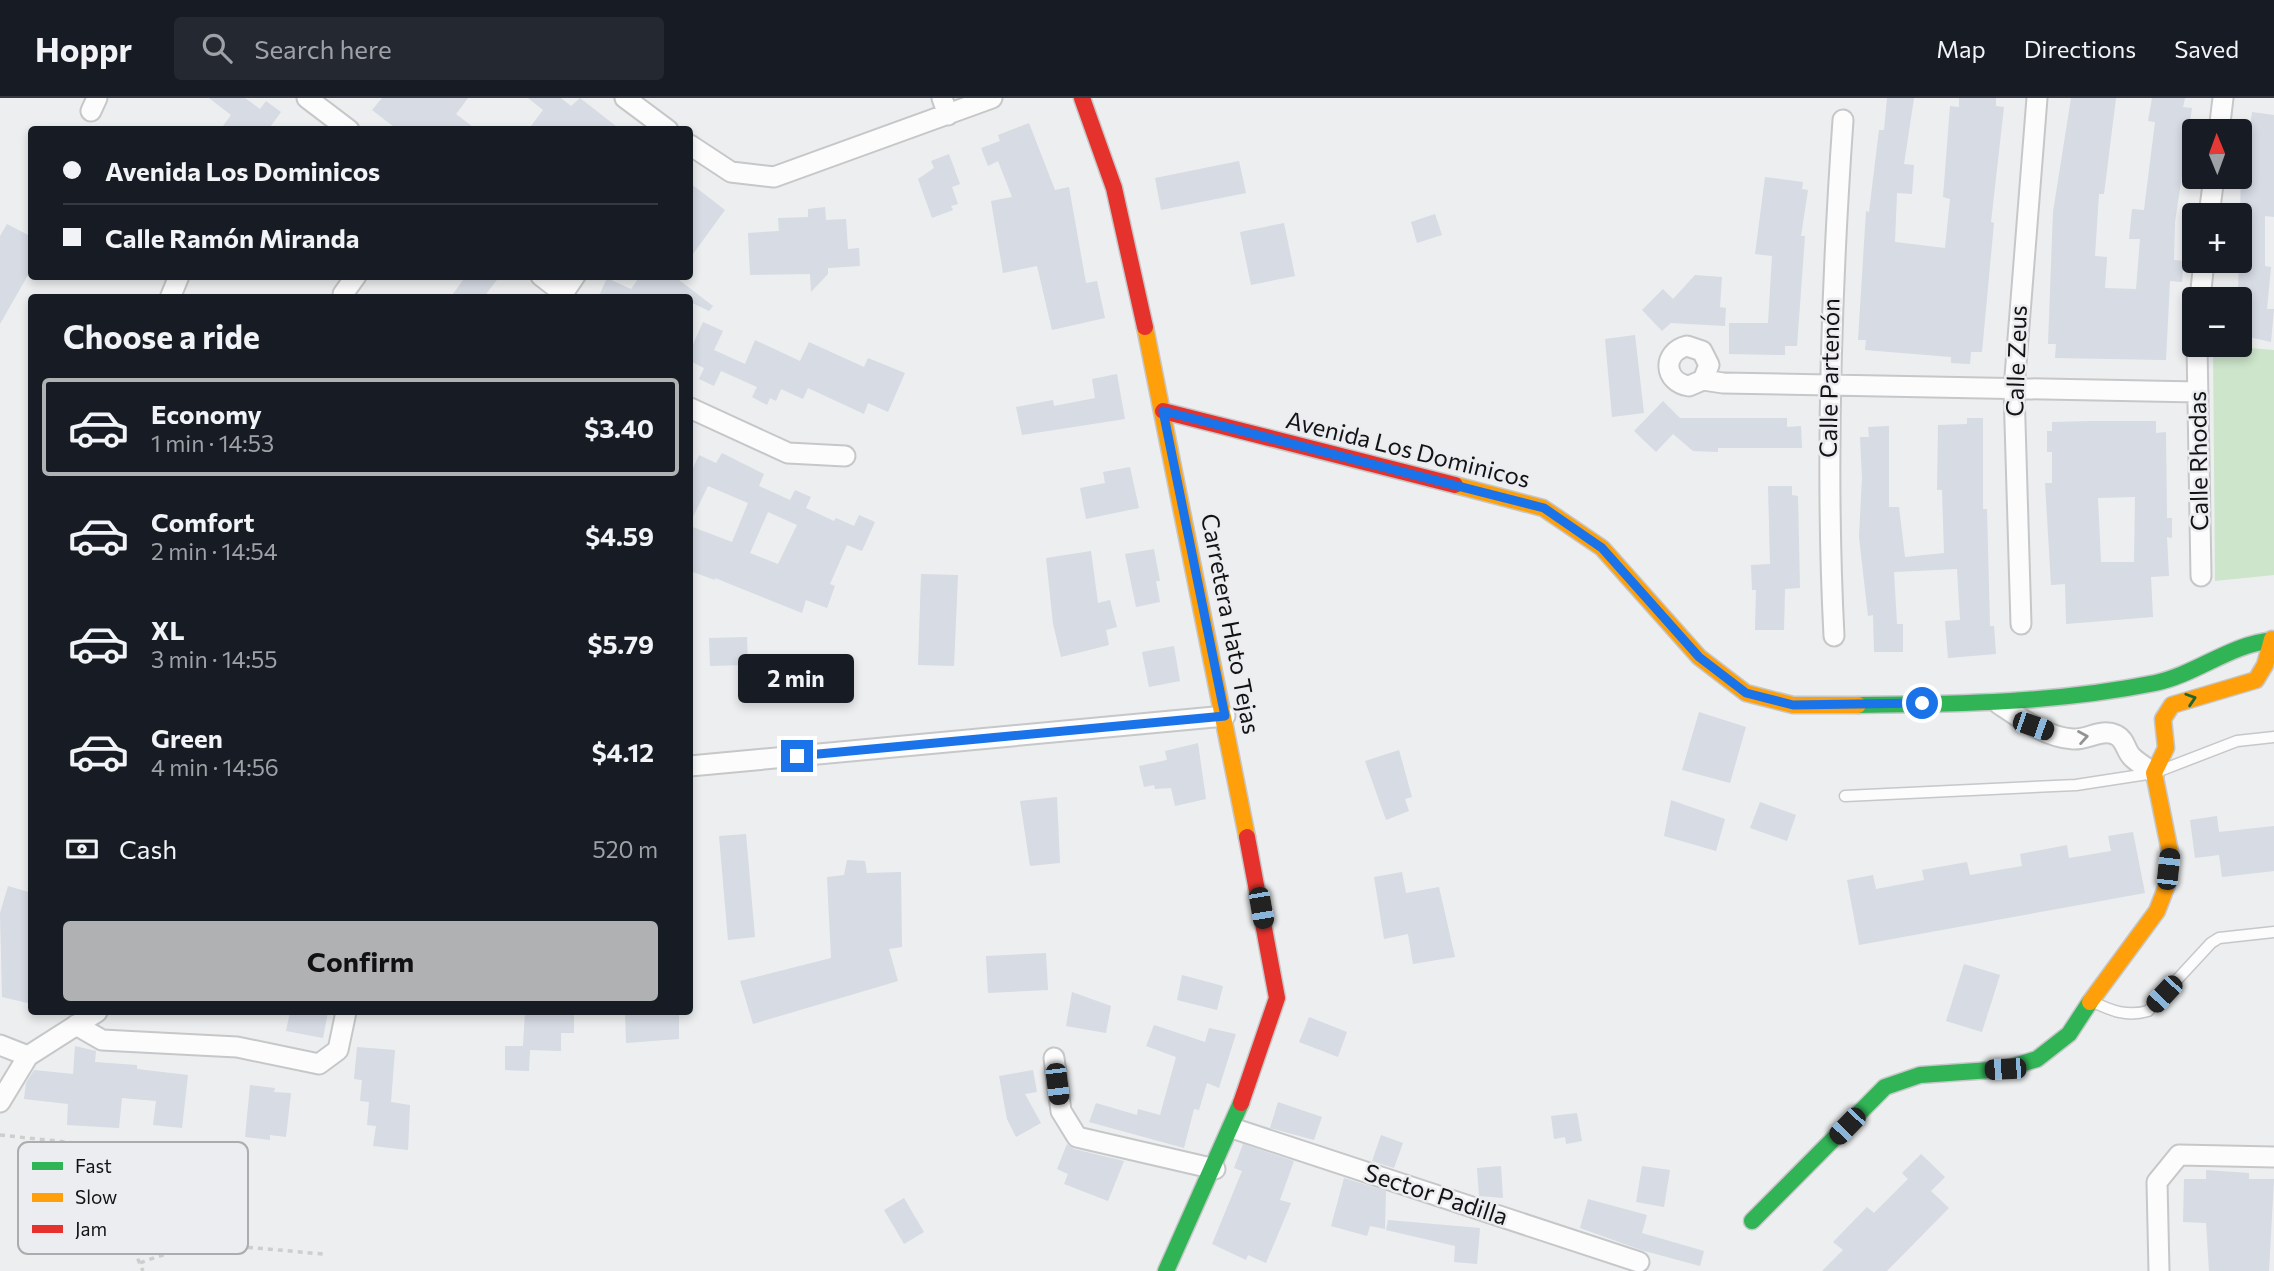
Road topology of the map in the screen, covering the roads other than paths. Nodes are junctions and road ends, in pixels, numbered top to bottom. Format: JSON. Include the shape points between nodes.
{"nodes":[{"id":1,"x":307,"y":98,"type":"edge"},
{"id":2,"x":625,"y":98,"type":"edge"},
{"id":3,"x":992,"y":98,"type":"edge"},
{"id":4,"x":1082,"y":98,"type":"edge"},
{"id":5,"x":2037,"y":98,"type":"edge"},
{"id":6,"x":2223,"y":98,"type":"edge"},
{"id":7,"x":945,"y":106,"type":"edge"},
{"id":8,"x":2220,"y":119,"type":"edge"},
{"id":9,"x":1843,"y":120,"type":"dead end"},
{"id":10,"x":344,"y":126,"type":"edge"},
{"id":11,"x":663,"y":126,"type":"edge"},
{"id":12,"x":693,"y":147,"type":"edge"},
{"id":13,"x":353,"y":280,"type":"edge"},
{"id":14,"x":545,"y":280,"type":"edge"},
{"id":15,"x":343,"y":294,"type":"dead end"},
{"id":16,"x":560,"y":294,"type":"edge"},
{"id":17,"x":2197,"y":357,"type":"edge"},
{"id":18,"x":1703,"y":380,"type":"dead end"},
{"id":19,"x":1829,"y":385,"type":"junction"},
{"id":20,"x":2014,"y":389,"type":"junction"},
{"id":21,"x":2198,"y":392,"type":"junction"},
{"id":22,"x":693,"y":409,"type":"edge"},
{"id":23,"x":1163,"y":411,"type":"junction"},
{"id":24,"x":845,"y":456,"type":"dead end"},
{"id":25,"x":2201,"y":576,"type":"dead end"},
{"id":26,"x":2021,"y":624,"type":"dead end"},
{"id":27,"x":1834,"y":636,"type":"dead end"},
{"id":28,"x":2273,"y":640,"type":"edge"},
{"id":29,"x":1999,"y":704,"type":"junction"},
{"id":30,"x":1225,"y":716,"type":"junction"},
{"id":31,"x":2274,"y":737,"type":"edge"},
{"id":32,"x":693,"y":766,"type":"edge"},
{"id":33,"x":2154,"y":773,"type":"junction"},
{"id":34,"x":1845,"y":796,"type":"dead end"},
{"id":35,"x":2274,"y":932,"type":"edge"},
{"id":36,"x":2092,"y":1002,"type":"junction"},
{"id":37,"x":92,"y":1015,"type":"edge"},
{"id":38,"x":345,"y":1015,"type":"edge"},
{"id":39,"x":76,"y":1025,"type":"junction"},
{"id":40,"x":0,"y":1045,"type":"edge"},
{"id":41,"x":28,"y":1056,"type":"junction"},
{"id":42,"x":1054,"y":1058,"type":"dead end"},
{"id":43,"x":0,"y":1102,"type":"edge"},
{"id":44,"x":1233,"y":1128,"type":"junction"},
{"id":45,"x":2274,"y":1157,"type":"edge"},
{"id":46,"x":1215,"y":1169,"type":"junction"},
{"id":47,"x":1752,"y":1221,"type":"dead end"},
{"id":48,"x":1639,"y":1262,"type":"dead end"},
{"id":49,"x":1166,"y":1271,"type":"edge"},
{"id":50,"x":2160,"y":1271,"type":"edge"}],
"edges":[{"from":1,"to":10,"type":"street"},
{"from":2,"to":11,"type":"street"},
{"from":3,"to":7,"type":"street"},
{"from":4,"to":23,"type":"street","name":"Carretera Hato Tejas","via":[[1114,188]]},
{"from":5,"to":20,"type":"street","name":"Calle Zeus"},
{"from":6,"to":8,"type":"street"},
{"from":7,"to":12,"type":"street","via":[[774,177],[731,172]]},
{"from":9,"to":19,"type":"street","name":"Calle Partenón"},
{"from":13,"to":15,"type":"street"},
{"from":14,"to":16,"type":"street"},
{"from":17,"to":21,"type":"street","name":"Calle Rhodas"},
{"from":18,"to":19,"type":"street"},
{"from":19,"to":20,"type":"street"},
{"from":19,"to":27,"type":"street","name":"Calle Partenón"},
{"from":20,"to":21,"type":"street"},
{"from":20,"to":26,"type":"street","name":"Calle Zeus"},
{"from":21,"to":25,"type":"street","name":"Calle Rhodas"},
{"from":22,"to":24,"type":"street","via":[[788,453]]},
{"from":23,"to":29,"type":"street","name":"Avenida Los Dominicos","via":[[1544,508],[1602,548],[1699,657],[1746,693],[1793,705]]},
{"from":23,"to":30,"type":"street","name":"Carretera Hato Tejas"},
{"from":28,"to":29,"type":"street","name":"Avenida Los Dominicos","via":[[2250,642],[2159,682]]},
{"from":33,"to":28,"type":"street","one_way":true,"via":[[2166,748],[2163,719],[2172,705],[2250,684],[2261,674]]},
{"from":29,"to":33,"type":"street","one_way":true,"via":[[2063,738],[2104,732],[2117,736],[2131,756]]},
{"from":30,"to":32,"type":"street"},
{"from":30,"to":44,"type":"street","name":"Carretera Hato Tejas","via":[[1277,998]]},
{"from":31,"to":33,"type":"lane","via":[[2237,741]]},
{"from":33,"to":34,"type":"lane","via":[[2076,785]]},
{"from":33,"to":36,"type":"street","via":[[2170,852],[2166,885],[2157,911],[2109,971]]},
{"from":35,"to":36,"type":"lane","via":[[2219,938],[2211,943],[2148,1011],[2118,1013]]},
{"from":36,"to":47,"type":"street","via":[[2069,1034],[2037,1059],[2005,1069],[1920,1075],[1885,1087]]},
{"from":37,"to":39,"type":"street"},
{"from":38,"to":39,"type":"street","via":[[338,1050],[319,1064],[237,1047],[102,1040]]},
{"from":39,"to":41,"type":"street"},
{"from":40,"to":41,"type":"street"},
{"from":41,"to":43,"type":"street"},
{"from":42,"to":46,"type":"street","via":[[1061,1111],[1077,1137]]},
{"from":44,"to":46,"type":"street","name":"Carretera Hato Tejas"},
{"from":44,"to":48,"type":"street","name":"Sector Padilla"},
{"from":45,"to":50,"type":"street","via":[[2179,1155],[2157,1182]]},
{"from":46,"to":49,"type":"street","name":"Carretera Hato Tejas"}]}
